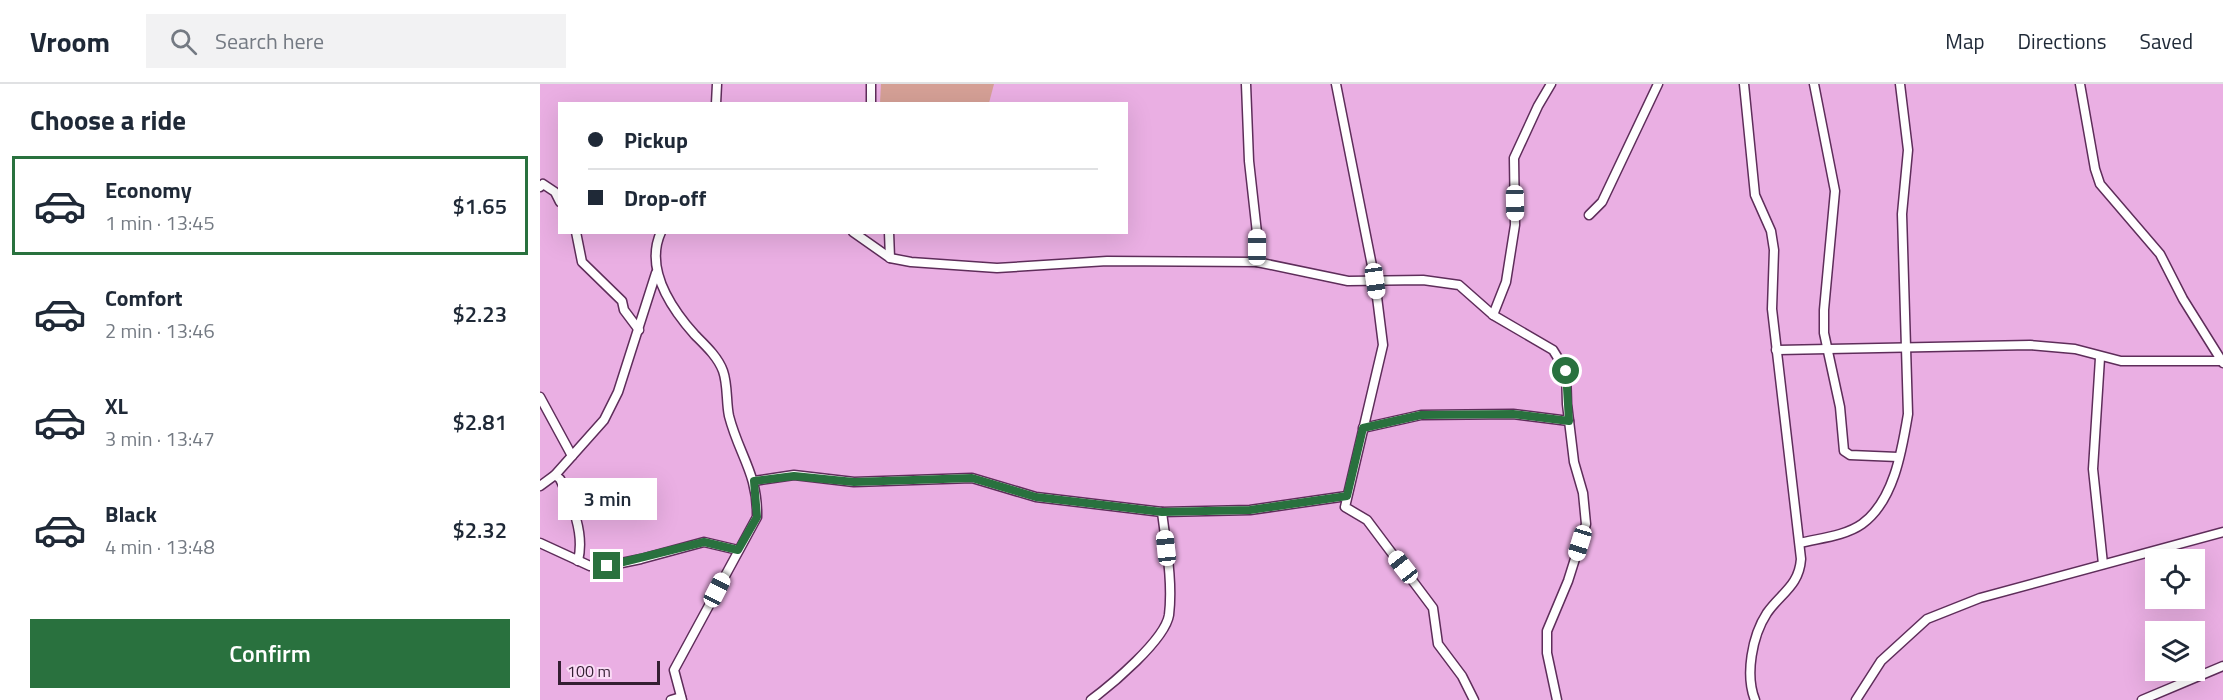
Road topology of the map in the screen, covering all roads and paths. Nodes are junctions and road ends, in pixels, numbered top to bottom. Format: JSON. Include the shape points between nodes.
{"nodes":[{"id":1,"x":717,"y":84,"type":"edge"},
{"id":2,"x":872,"y":84,"type":"edge"},
{"id":3,"x":1246,"y":84,"type":"edge"},
{"id":4,"x":1336,"y":84,"type":"edge"},
{"id":5,"x":1551,"y":84,"type":"edge"},
{"id":6,"x":1658,"y":84,"type":"edge"},
{"id":7,"x":1744,"y":84,"type":"edge"},
{"id":8,"x":1814,"y":84,"type":"edge"},
{"id":9,"x":1900,"y":84,"type":"edge"},
{"id":10,"x":2080,"y":84,"type":"edge"},
{"id":11,"x":716,"y":102,"type":"edge"},
{"id":12,"x":871,"y":102,"type":"edge"},
{"id":13,"x":540,"y":187,"type":"edge"},
{"id":14,"x":558,"y":198,"type":"edge"},
{"id":15,"x":1589,"y":215,"type":"dead end"},
{"id":16,"x":576,"y":234,"type":"edge"},
{"id":17,"x":660,"y":234,"type":"edge"},
{"id":18,"x":856,"y":234,"type":"edge"},
{"id":19,"x":889,"y":234,"type":"edge"},
{"id":20,"x":890,"y":258,"type":"junction"},
{"id":21,"x":1257,"y":262,"type":"junction"},
{"id":22,"x":656,"y":273,"type":"junction"},
{"id":23,"x":1375,"y":281,"type":"junction"},
{"id":24,"x":1493,"y":315,"type":"junction"},
{"id":25,"x":639,"y":330,"type":"junction"},
{"id":26,"x":1907,"y":346,"type":"junction"},
{"id":27,"x":1827,"y":348,"type":"junction"},
{"id":28,"x":1776,"y":350,"type":"junction"},
{"id":29,"x":2100,"y":358,"type":"junction"},
{"id":30,"x":2223,"y":362,"type":"edge"},
{"id":31,"x":540,"y":397,"type":"edge"},
{"id":32,"x":1569,"y":421,"type":"junction"},
{"id":33,"x":1363,"y":428,"type":"junction"},
{"id":34,"x":572,"y":456,"type":"junction"},
{"id":35,"x":1898,"y":457,"type":"junction"},
{"id":36,"x":555,"y":475,"type":"junction"},
{"id":37,"x":754,"y":481,"type":"junction"},
{"id":38,"x":540,"y":486,"type":"edge"},
{"id":39,"x":1347,"y":496,"type":"junction"},
{"id":40,"x":1162,"y":512,"type":"junction"},
{"id":41,"x":2223,"y":532,"type":"edge"},
{"id":42,"x":540,"y":543,"type":"edge"},
{"id":43,"x":1800,"y":543,"type":"junction"},
{"id":44,"x":738,"y":550,"type":"junction"},
{"id":45,"x":578,"y":561,"type":"junction"},
{"id":46,"x":2103,"y":564,"type":"junction"},
{"id":47,"x":2223,"y":666,"type":"edge"},
{"id":48,"x":682,"y":699,"type":"edge"},
{"id":49,"x":671,"y":700,"type":"edge"},
{"id":50,"x":1091,"y":700,"type":"edge"},
{"id":51,"x":1474,"y":700,"type":"edge"},
{"id":52,"x":1557,"y":700,"type":"edge"},
{"id":53,"x":1755,"y":700,"type":"edge"},
{"id":54,"x":1856,"y":700,"type":"edge"},
{"id":55,"x":2142,"y":700,"type":"edge"}],
"edges":[{"from":1,"to":11,"type":"street"},
{"from":2,"to":12,"type":"street"},
{"from":3,"to":21,"type":"street"},
{"from":4,"to":23,"type":"street"},
{"from":5,"to":24,"type":"street","via":[[1514,158],[1515,225],[1506,282]]},
{"from":6,"to":15,"type":"street","via":[[1602,202]]},
{"from":7,"to":28,"type":"street","via":[[1755,195],[1771,231],[1774,250],[1772,309]]},
{"from":8,"to":27,"type":"street","via":[[1835,191],[1824,310]]},
{"from":9,"to":26,"type":"street","via":[[1908,150],[1902,214]]},
{"from":10,"to":30,"type":"street","via":[[2100,184],[2160,254],[2182,299]]},
{"from":13,"to":14,"type":"street","via":[[543,184]]},
{"from":16,"to":25,"type":"street","via":[[582,262],[622,301]]},
{"from":17,"to":22,"type":"street"},
{"from":18,"to":20,"type":"street"},
{"from":19,"to":20,"type":"street"},
{"from":20,"to":21,"type":"street","via":[[997,268],[1107,261]]},
{"from":21,"to":23,"type":"street","via":[[1348,281]]},
{"from":22,"to":25,"type":"street"},
{"from":22,"to":37,"type":"street","via":[[677,312],[723,370],[729,417]]},
{"from":23,"to":24,"type":"street","via":[[1423,280],[1459,285]]},
{"from":23,"to":33,"type":"street","via":[[1383,345]]},
{"from":24,"to":32,"type":"street","via":[[1553,350],[1566,371]]},
{"from":25,"to":34,"type":"street","via":[[604,420]]},
{"from":26,"to":27,"type":"street"},
{"from":26,"to":29,"type":"street","via":[[2030,345],[2075,349]]},
{"from":26,"to":35,"type":"street","via":[[1908,414]]},
{"from":27,"to":28,"type":"street"},
{"from":27,"to":35,"type":"street","via":[[1840,407],[1844,451],[1850,455]]},
{"from":28,"to":43,"type":"street"},
{"from":29,"to":30,"type":"street"},
{"from":29,"to":46,"type":"street","via":[[2093,469]]},
{"from":31,"to":34,"type":"street"},
{"from":32,"to":33,"type":"street","via":[[1513,414],[1421,415]]},
{"from":32,"to":52,"type":"street","via":[[1586,524],[1547,631],[1547,653]]},
{"from":33,"to":39,"type":"street"},
{"from":34,"to":36,"type":"street"},
{"from":35,"to":43,"type":"street","via":[[1884,502],[1869,518],[1844,533]]},
{"from":36,"to":38,"type":"street"},
{"from":36,"to":45,"type":"street","via":[[576,520],[580,539]]},
{"from":37,"to":40,"type":"street","via":[[794,476],[854,482],[972,478],[1036,497]]},
{"from":37,"to":44,"type":"street","via":[[757,517]]},
{"from":39,"to":40,"type":"street","via":[[1250,510]]},
{"from":39,"to":51,"type":"street","via":[[1345,507],[1366,520],[1433,608],[1438,644]]},
{"from":40,"to":50,"type":"street","via":[[1169,617],[1151,646]]},
{"from":41,"to":46,"type":"street"},
{"from":42,"to":45,"type":"street"},
{"from":43,"to":53,"type":"street","via":[[1800,575],[1766,615],[1752,651],[1751,690]]},
{"from":44,"to":45,"type":"street","via":[[704,542],[607,566]]},
{"from":44,"to":48,"type":"street","via":[[674,670]]},
{"from":46,"to":54,"type":"street","via":[[1980,598],[1927,619],[1881,661]]},
{"from":47,"to":55,"type":"street"},
{"from":48,"to":49,"type":"street"}]}
